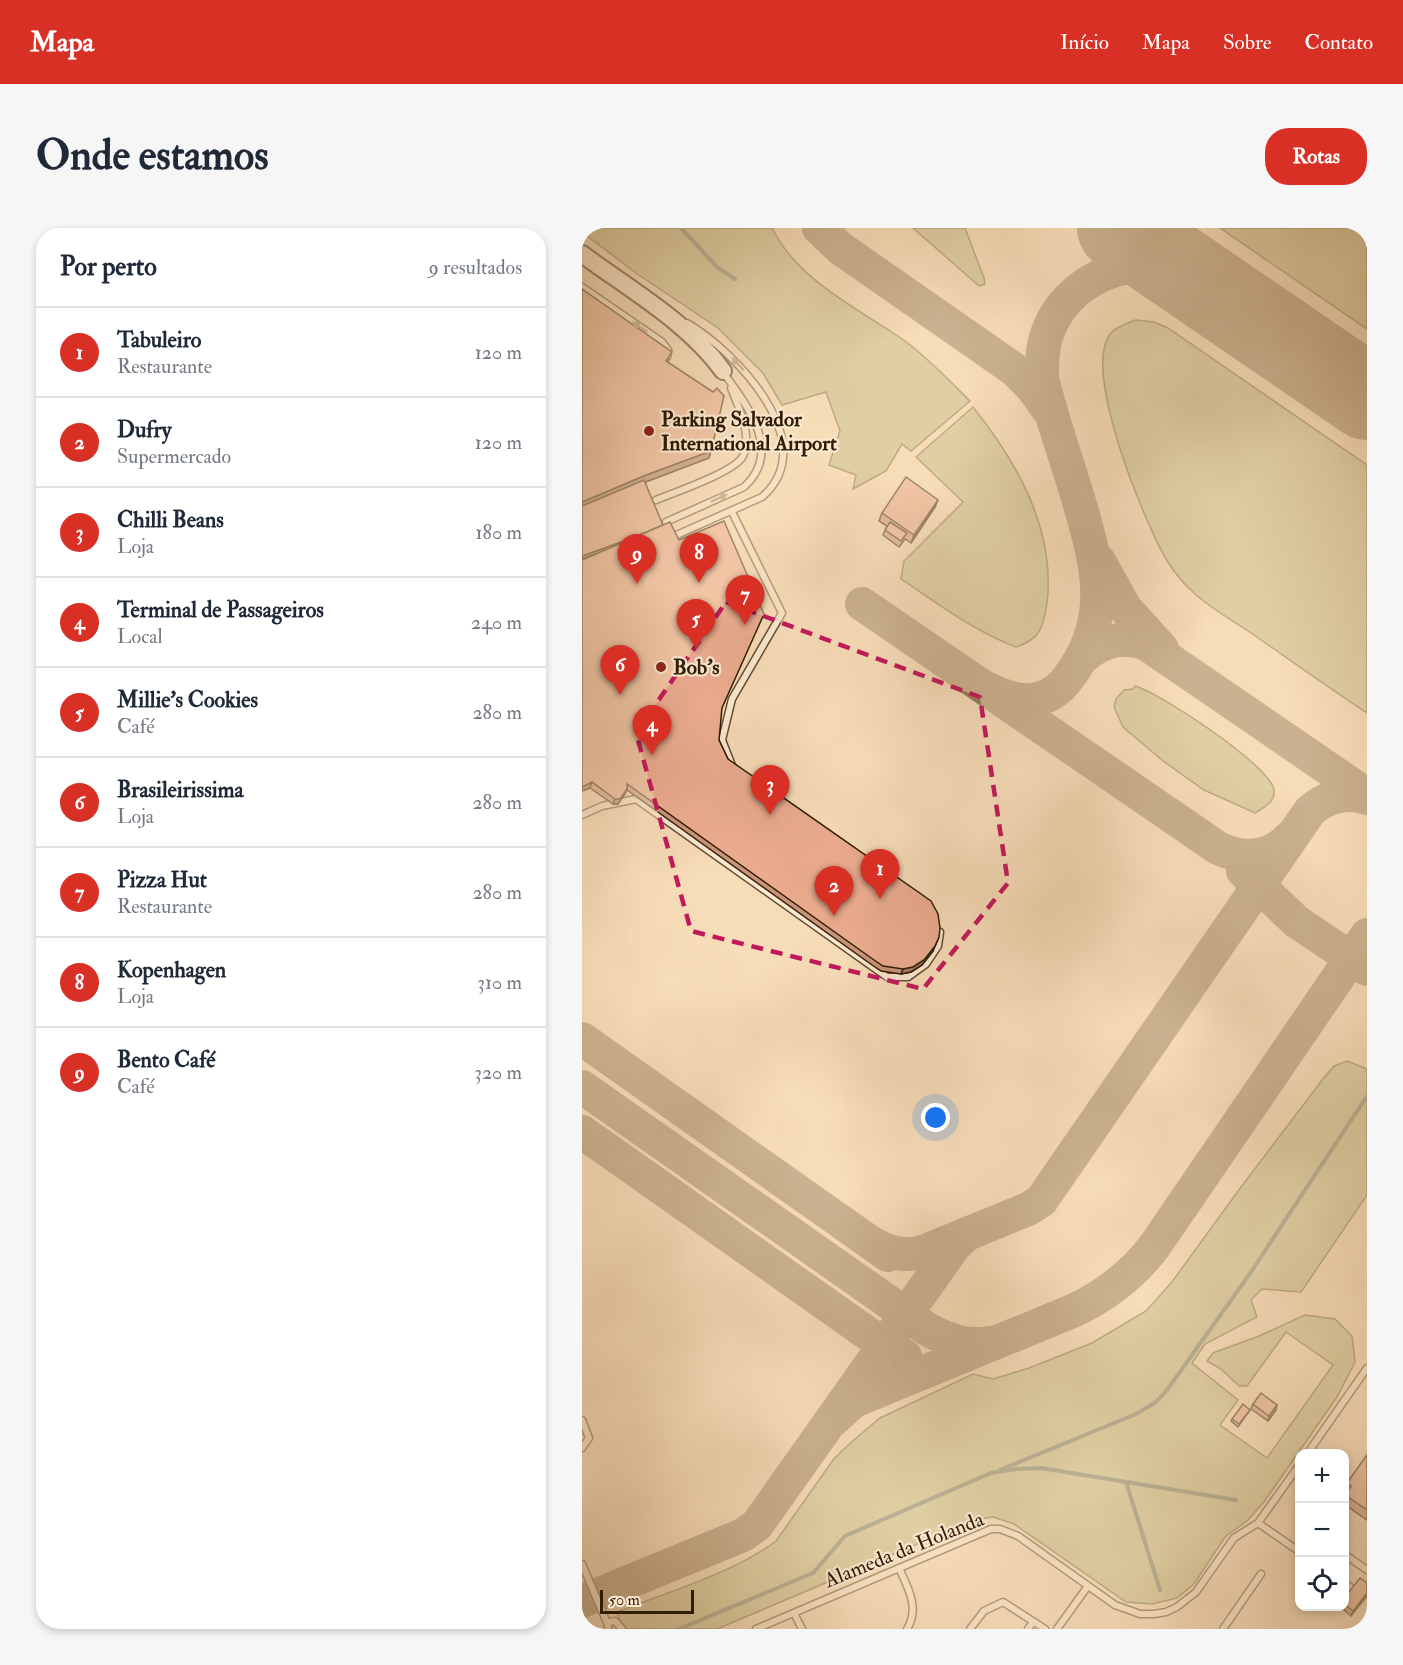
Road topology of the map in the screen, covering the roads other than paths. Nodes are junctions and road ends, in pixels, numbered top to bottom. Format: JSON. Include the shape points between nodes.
{"nodes":[{"id":1,"x":582,"y":254,"type":"edge"},
{"id":2,"x":582,"y":287,"type":"edge"},
{"id":3,"x":637,"y":293,"type":"junction"},
{"id":4,"x":600,"y":299,"type":"junction"},
{"id":5,"x":605,"y":310,"type":"edge"},
{"id":6,"x":663,"y":364,"type":"edge"},
{"id":7,"x":723,"y":371,"type":"junction"},
{"id":8,"x":656,"y":500,"type":"dead end"},
{"id":9,"x":732,"y":512,"type":"junction"},
{"id":10,"x":666,"y":522,"type":"edge"},
{"id":11,"x":672,"y":537,"type":"edge"},
{"id":12,"x":743,"y":775,"type":"edge"},
{"id":13,"x":582,"y":815,"type":"edge"},
{"id":14,"x":938,"y":921,"type":"edge"},
{"id":15,"x":1367,"y":1368,"type":"edge"},
{"id":16,"x":582,"y":1420,"type":"edge"},
{"id":17,"x":582,"y":1448,"type":"edge"},
{"id":18,"x":1310,"y":1449,"type":"edge"},
{"id":19,"x":1295,"y":1470,"type":"edge"},
{"id":20,"x":1258,"y":1523,"type":"junction"},
{"id":21,"x":1295,"y":1549,"type":"edge"},
{"id":22,"x":1348,"y":1557,"type":"edge"},
{"id":23,"x":582,"y":1564,"type":"edge"},
{"id":24,"x":899,"y":1568,"type":"junction"},
{"id":25,"x":1367,"y":1570,"type":"edge"},
{"id":26,"x":1261,"y":1574,"type":"dead end"},
{"id":27,"x":1088,"y":1586,"type":"junction"},
{"id":28,"x":1349,"y":1586,"type":"edge"},
{"id":29,"x":1353,"y":1589,"type":"edge"},
{"id":30,"x":794,"y":1613,"type":"junction"},
{"id":31,"x":1033,"y":1622,"type":"junction"},
{"id":32,"x":608,"y":1627,"type":"edge"},
{"id":33,"x":622,"y":1629,"type":"edge"},
{"id":34,"x":756,"y":1629,"type":"edge"},
{"id":35,"x":802,"y":1629,"type":"edge"},
{"id":36,"x":907,"y":1629,"type":"edge"},
{"id":37,"x":970,"y":1629,"type":"edge"},
{"id":38,"x":1028,"y":1629,"type":"edge"},
{"id":39,"x":1045,"y":1629,"type":"edge"},
{"id":40,"x":1057,"y":1629,"type":"edge"},
{"id":41,"x":1223,"y":1629,"type":"edge"}],
"edges":[{"from":1,"to":3,"type":"main road"},
{"from":2,"to":4,"type":"lane"},
{"from":3,"to":7,"type":"main road","via":[[695,340]]},
{"from":9,"to":3,"type":"lane","one_way":true,"via":[[769,492],[782,468],[782,438],[772,411],[744,370],[719,344]]},
{"from":4,"to":5,"type":"lane"},
{"from":6,"to":4,"type":"lane","one_way":true,"via":[[668,354],[666,345]]},
{"from":7,"to":8,"type":"lane","via":[[744,426],[745,454],[728,470]]},
{"from":10,"to":7,"type":"lane","one_way":true,"via":[[744,487],[761,461],[755,422]]},
{"from":9,"to":11,"type":"lane"},
{"from":9,"to":12,"type":"lane","via":[[782,613],[732,699],[722,740],[734,768]]},
{"from":13,"to":14,"type":"lane","via":[[636,799],[887,977],[909,977],[926,964],[938,946]]},
{"from":15,"to":18,"type":"lane"},
{"from":16,"to":17,"type":"lane","via":[[589,1438]]},
{"from":19,"to":20,"type":"lane","name":"Alameda da Holanda"},
{"from":20,"to":21,"type":"lane"},
{"from":20,"to":27,"type":"lane","name":"Alameda da Holanda","via":[[1234,1538],[1196,1592],[1166,1612],[1126,1611]]},
{"from":22,"to":25,"type":"lane"},
{"from":23,"to":32,"type":"lane"},
{"from":24,"to":27,"type":"lane","name":"Alameda da Holanda","via":[[984,1531],[1000,1529],[1018,1536]]},
{"from":24,"to":30,"type":"lane","name":"Alameda da Holanda"},
{"from":24,"to":36,"type":"lane","via":[[914,1613]]},
{"from":26,"to":41,"type":"lane"},
{"from":27,"to":40,"type":"lane"},
{"from":28,"to":29,"type":"lane"},
{"from":30,"to":34,"type":"lane","name":"Alameda da Holanda"},
{"from":30,"to":35,"type":"lane"},
{"from":31,"to":37,"type":"lane","via":[[1003,1602],[984,1611]]},
{"from":31,"to":38,"type":"lane"},
{"from":31,"to":39,"type":"lane"},
{"from":32,"to":33,"type":"lane","via":[[615,1621]]}]}
